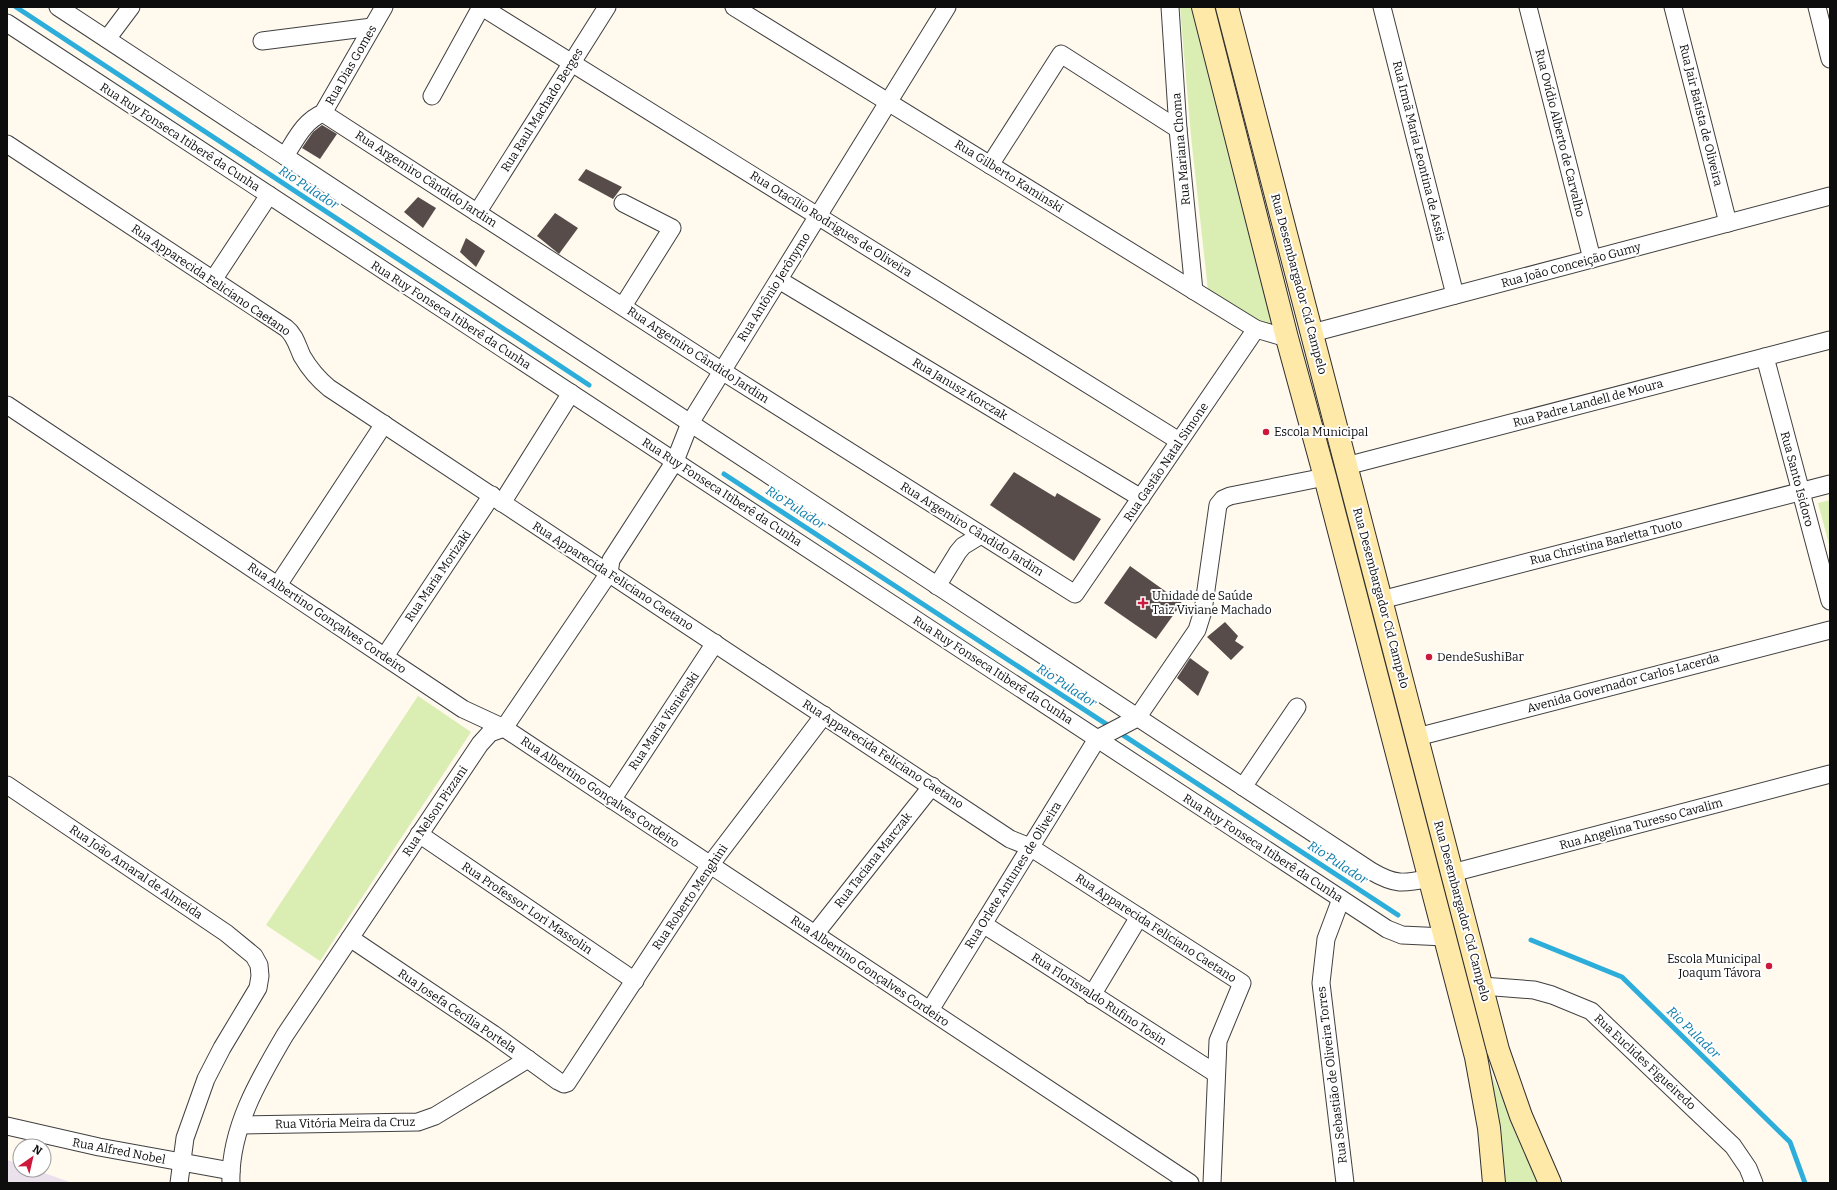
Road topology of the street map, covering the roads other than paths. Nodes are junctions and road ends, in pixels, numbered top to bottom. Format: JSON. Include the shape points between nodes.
{"nodes":[{"id":1,"x":58,"y":7,"type":"edge"},
{"id":2,"x":131,"y":7,"type":"edge"},
{"id":3,"x":384,"y":7,"type":"edge"},
{"id":4,"x":482,"y":7,"type":"edge"},
{"id":5,"x":607,"y":7,"type":"edge"},
{"id":6,"x":734,"y":7,"type":"edge"},
{"id":7,"x":947,"y":7,"type":"edge"},
{"id":8,"x":1170,"y":7,"type":"edge"},
{"id":9,"x":1203,"y":7,"type":"edge"},
{"id":10,"x":1227,"y":7,"type":"edge"},
{"id":11,"x":1382,"y":7,"type":"edge"},
{"id":12,"x":1528,"y":7,"type":"edge"},
{"id":13,"x":1673,"y":7,"type":"edge"},
{"id":14,"x":1816,"y":7,"type":"edge"},
{"id":15,"x":7,"y":23,"type":"edge"},
{"id":16,"x":372,"y":27,"type":"junction"},
{"id":17,"x":107,"y":40,"type":"junction"},
{"id":18,"x":262,"y":41,"type":"dead end"},
{"id":19,"x":1830,"y":59,"type":"edge"},
{"id":20,"x":572,"y":62,"type":"junction"},
{"id":21,"x":432,"y":96,"type":"dead end"},
{"id":22,"x":888,"y":102,"type":"junction"},
{"id":23,"x":323,"y":113,"type":"junction"},
{"id":24,"x":1178,"y":129,"type":"junction"},
{"id":25,"x":7,"y":144,"type":"edge"},
{"id":26,"x":285,"y":156,"type":"junction"},
{"id":27,"x":990,"y":164,"type":"junction"},
{"id":28,"x":269,"y":195,"type":"junction"},
{"id":29,"x":1830,"y":196,"type":"edge"},
{"id":30,"x":623,"y":203,"type":"dead end"},
{"id":31,"x":477,"y":212,"type":"junction"},
{"id":32,"x":818,"y":216,"type":"junction"},
{"id":33,"x":1728,"y":223,"type":"junction"},
{"id":34,"x":1592,"y":259,"type":"junction"},
{"id":35,"x":213,"y":280,"type":"junction"},
{"id":36,"x":779,"y":280,"type":"junction"},
{"id":37,"x":1194,"y":290,"type":"junction"},
{"id":38,"x":1455,"y":295,"type":"junction"},
{"id":39,"x":623,"y":306,"type":"junction"},
{"id":40,"x":1256,"y":329,"type":"junction"},
{"id":41,"x":1312,"y":333,"type":"junction"},
{"id":42,"x":1287,"y":338,"type":"junction"},
{"id":43,"x":1830,"y":340,"type":"edge"},
{"id":44,"x":1765,"y":357,"type":"junction"},
{"id":45,"x":722,"y":371,"type":"junction"},
{"id":46,"x":570,"y":393,"type":"junction"},
{"id":47,"x":7,"y":405,"type":"edge"},
{"id":48,"x":690,"y":423,"type":"junction"},
{"id":49,"x":384,"y":424,"type":"junction"},
{"id":50,"x":1179,"y":442,"type":"junction"},
{"id":51,"x":674,"y":461,"type":"junction"},
{"id":52,"x":1346,"y":466,"type":"junction"},
{"id":53,"x":1325,"y":476,"type":"junction"},
{"id":54,"x":1830,"y":484,"type":"edge"},
{"id":55,"x":1801,"y":492,"type":"junction"},
{"id":56,"x":1141,"y":498,"type":"junction"},
{"id":57,"x":497,"y":499,"type":"junction"},
{"id":58,"x":982,"y":535,"type":"junction"},
{"id":59,"x":609,"y":573,"type":"junction"},
{"id":60,"x":278,"y":585,"type":"junction"},
{"id":61,"x":937,"y":586,"type":"junction"},
{"id":62,"x":1075,"y":594,"type":"joint"},
{"id":63,"x":1381,"y":600,"type":"junction"},
{"id":64,"x":1830,"y":601,"type":"edge"},
{"id":65,"x":1830,"y":630,"type":"edge"},
{"id":66,"x":715,"y":643,"type":"junction"},
{"id":67,"x":384,"y":656,"type":"junction"},
{"id":68,"x":1297,"y":707,"type":"dead end"},
{"id":69,"x":824,"y":716,"type":"junction"},
{"id":70,"x":1137,"y":718,"type":"junction"},
{"id":71,"x":504,"y":728,"type":"junction"},
{"id":72,"x":1417,"y":737,"type":"junction"},
{"id":73,"x":1097,"y":739,"type":"junction"},
{"id":74,"x":1830,"y":774,"type":"edge"},
{"id":75,"x":7,"y":785,"type":"edge"},
{"id":76,"x":932,"y":786,"type":"junction"},
{"id":77,"x":1243,"y":787,"type":"junction"},
{"id":78,"x":612,"y":800,"type":"junction"},
{"id":79,"x":419,"y":834,"type":"junction"},
{"id":80,"x":1030,"y":847,"type":"junction"},
{"id":81,"x":710,"y":865,"type":"junction"},
{"id":82,"x":1452,"y":873,"type":"junction"},
{"id":83,"x":1430,"y":878,"type":"junction"},
{"id":84,"x":1341,"y":899,"type":"junction"},
{"id":85,"x":1139,"y":917,"type":"junction"},
{"id":86,"x":982,"y":924,"type":"junction"},
{"id":87,"x":815,"y":934,"type":"junction"},
{"id":88,"x":1445,"y":937,"type":"junction"},
{"id":89,"x":350,"y":938,"type":"junction"},
{"id":90,"x":635,"y":981,"type":"junction"},
{"id":91,"x":1482,"y":986,"type":"junction"},
{"id":92,"x":1092,"y":995,"type":"junction"},
{"id":93,"x":930,"y":1010,"type":"junction"},
{"id":94,"x":528,"y":1060,"type":"junction"},
{"id":95,"x":1215,"y":1073,"type":"junction"},
{"id":96,"x":564,"y":1084,"type":"joint"},
{"id":97,"x":241,"y":1125,"type":"junction"},
{"id":98,"x":7,"y":1126,"type":"edge"},
{"id":99,"x":181,"y":1163,"type":"junction"},
{"id":100,"x":231,"y":1177,"type":"edge"},
{"id":101,"x":179,"y":1183,"type":"edge"},
{"id":102,"x":1190,"y":1183,"type":"edge"},
{"id":103,"x":1212,"y":1183,"type":"edge"},
{"id":104,"x":1345,"y":1183,"type":"edge"},
{"id":105,"x":1494,"y":1183,"type":"edge"},
{"id":106,"x":1550,"y":1183,"type":"edge"},
{"id":107,"x":1754,"y":1183,"type":"edge"}],
"edges":[{"from":1,"to":17,"type":"street"},
{"from":2,"to":17,"type":"street"},
{"from":3,"to":16,"type":"street","name":"Rua Dias Gomes"},
{"from":4,"to":20,"type":"street","name":"Rua Otacílio Rodrigues de Oliveira"},
{"from":4,"to":21,"type":"street"},
{"from":5,"to":20,"type":"street","name":"Rua Raul Machado Berges"},
{"from":6,"to":22,"type":"street","name":"Rua Gilberto Kaminski"},
{"from":7,"to":22,"type":"street","name":"Rua Antônio Jerônymo"},
{"from":8,"to":24,"type":"street","name":"Rua Mariana Choma"},
{"from":9,"to":42,"type":"main road","name":"Rua Desembargador Cid Campelo"},
{"from":10,"to":41,"type":"main road","name":"Rua Desembargador Cid Campelo"},
{"from":11,"to":38,"type":"street","name":"Rua Irmã Maria Leontina de Assis"},
{"from":12,"to":34,"type":"street","name":"Rua Ovídio Alberto de Carvalho"},
{"from":13,"to":33,"type":"street","name":"Rua Jair Batista de Oliveira"},
{"from":14,"to":19,"type":"street"},
{"from":15,"to":28,"type":"street","name":"Rua Ruy Fonseca Itiberê da Cunha"},
{"from":16,"to":18,"type":"street"},
{"from":16,"to":23,"type":"street","name":"Rua Dias Gomes"},
{"from":17,"to":26,"type":"street"},
{"from":20,"to":31,"type":"street","name":"Rua Raul Machado Berges"},
{"from":20,"to":32,"type":"street","name":"Rua Otacílio Rodrigues de Oliveira"},
{"from":22,"to":27,"type":"street","name":"Rua Gilberto Kaminski"},
{"from":22,"to":32,"type":"street","name":"Rua Antônio Jerônymo"},
{"from":23,"to":26,"type":"street","name":"Rua Dias Gomes","via":[[306,124]]},
{"from":23,"to":31,"type":"street","name":"Rua Argemiro Cândido Jardim"},
{"from":24,"to":27,"type":"street","via":[[1061,54]]},
{"from":24,"to":37,"type":"street","name":"Rua Mariana Choma"},
{"from":25,"to":35,"type":"street","name":"Rua Apparecida Feliciano Caetano"},
{"from":26,"to":48,"type":"street"},
{"from":27,"to":37,"type":"street","name":"Rua Gilberto Kaminski"},
{"from":28,"to":35,"type":"street"},
{"from":28,"to":46,"type":"street","name":"Rua Ruy Fonseca Itiberê da Cunha"},
{"from":29,"to":33,"type":"street","name":"Rua João Conceição Gumy"},
{"from":30,"to":39,"type":"street","via":[[672,228]]},
{"from":31,"to":39,"type":"street","name":"Rua Argemiro Cândido Jardim"},
{"from":32,"to":36,"type":"street","name":"Rua Antônio Jerônymo"},
{"from":32,"to":50,"type":"street","name":"Rua Otacílio Rodrigues de Oliveira"},
{"from":33,"to":34,"type":"street","name":"Rua João Conceição Gumy"},
{"from":34,"to":38,"type":"street","name":"Rua João Conceição Gumy"},
{"from":35,"to":49,"type":"street","name":"Rua Apparecida Feliciano Caetano","via":[[286,328],[294,336],[307,364],[321,382]]},
{"from":36,"to":45,"type":"street","name":"Rua Antônio Jerônymo"},
{"from":36,"to":56,"type":"street","name":"Rua Janusz Korczak"},
{"from":37,"to":40,"type":"street","name":"Rua Gilberto Kaminski"},
{"from":38,"to":41,"type":"street","name":"Rua João Conceição Gumy"},
{"from":39,"to":45,"type":"street","name":"Rua Argemiro Cândido Jardim"},
{"from":40,"to":42,"type":"street","name":"Rua Gilberto Kaminski"},
{"from":40,"to":50,"type":"street","name":"Rua Gastão Natal Simone"},
{"from":41,"to":42,"type":"main road"},
{"from":41,"to":52,"type":"main road","name":"Rua Desembargador Cid Campelo"},
{"from":42,"to":53,"type":"main road","name":"Rua Desembargador Cid Campelo"},
{"from":43,"to":44,"type":"street","name":"Rua Padre Landell de Moura"},
{"from":44,"to":52,"type":"street","name":"Rua Padre Landell de Moura"},
{"from":44,"to":55,"type":"street","name":"Rua Santo Isidoro"},
{"from":45,"to":48,"type":"street","name":"Rua Antônio Jerônymo"},
{"from":45,"to":58,"type":"street","name":"Rua Argemiro Cândido Jardim"},
{"from":46,"to":51,"type":"street","name":"Rua Ruy Fonseca Itiberê da Cunha"},
{"from":46,"to":57,"type":"street","name":"Rua Maria Morizaki"},
{"from":47,"to":60,"type":"street","name":"Rua Albertino Gonçalves Cordeiro"},
{"from":48,"to":51,"type":"street","name":"Rua Antônio Jerônymo"},
{"from":48,"to":61,"type":"street"},
{"from":49,"to":57,"type":"street","name":"Rua Apparecida Feliciano Caetano"},
{"from":49,"to":60,"type":"street"},
{"from":50,"to":56,"type":"street","name":"Rua Gastão Natal Simone"},
{"from":51,"to":59,"type":"street","name":"Rua Nelson Pizzani","via":[[611,560]]},
{"from":51,"to":73,"type":"street","name":"Rua Ruy Fonseca Itiberê da Cunha"},
{"from":52,"to":63,"type":"main road","name":"Rua Desembargador Cid Campelo"},
{"from":53,"to":70,"type":"street","via":[[1230,496],[1218,505],[1201,621]]},
{"from":53,"to":83,"type":"main road","name":"Rua Desembargador Cid Campelo"},
{"from":54,"to":55,"type":"street","name":"Rua Christina Barletta Tuoto"},
{"from":55,"to":63,"type":"street","name":"Rua Christina Barletta Tuoto"},
{"from":55,"to":64,"type":"street","name":"Rua Santo Isidoro"},
{"from":56,"to":62,"type":"street","name":"Rua Gastão Natal Simone"},
{"from":57,"to":59,"type":"street","name":"Rua Apparecida Feliciano Caetano"},
{"from":57,"to":67,"type":"street","name":"Rua Maria Morizaki"},
{"from":58,"to":61,"type":"street","via":[[958,552]]},
{"from":58,"to":62,"type":"street","name":"Rua Argemiro Cândido Jardim"},
{"from":59,"to":66,"type":"street","name":"Rua Apparecida Feliciano Caetano"},
{"from":59,"to":71,"type":"street","name":"Rua Nelson Pizzani"},
{"from":60,"to":67,"type":"street","name":"Rua Albertino Gonçalves Cordeiro"},
{"from":61,"to":70,"type":"street"},
{"from":63,"to":72,"type":"main road","name":"Rua Desembargador Cid Campelo"},
{"from":65,"to":72,"type":"street","name":"Avenida Governador Carlos Lacerda"},
{"from":66,"to":69,"type":"street","name":"Rua Apparecida Feliciano Caetano"},
{"from":66,"to":78,"type":"street","name":"Rua Maria Visnievski"},
{"from":67,"to":71,"type":"street","name":"Rua Albertino Gonçalves Cordeiro","via":[[463,709]]},
{"from":68,"to":77,"type":"street"},
{"from":69,"to":76,"type":"street","name":"Rua Apparecida Feliciano Caetano"},
{"from":69,"to":81,"type":"street","name":"Rua Roberto Menghini"},
{"from":70,"to":73,"type":"street"},
{"from":70,"to":77,"type":"street"},
{"from":71,"to":78,"type":"street","name":"Rua Albertino Gonçalves Cordeiro"},
{"from":71,"to":79,"type":"street","name":"Rua Nelson Pizzani","via":[[490,733],[480,744]]},
{"from":72,"to":82,"type":"main road","name":"Rua Desembargador Cid Campelo"},
{"from":73,"to":80,"type":"street","name":"Rua Orlete Antunes de Oliveira"},
{"from":73,"to":84,"type":"street","name":"Rua Ruy Fonseca Itiberê da Cunha"},
{"from":74,"to":82,"type":"street","name":"Rua Angelina Turesso Cavalim"},
{"from":75,"to":99,"type":"street","name":"Rua João Amaral de Almeida","via":[[231,937],[254,956],[259,965],[258,988],[206,1079],[186,1138]]},
{"from":76,"to":80,"type":"street","name":"Rua Apparecida Feliciano Caetano","via":[[1010,838]]},
{"from":76,"to":87,"type":"street","name":"Rua Taciana Marczak"},
{"from":77,"to":83,"type":"street","via":[[1381,877],[1407,883]]},
{"from":78,"to":81,"type":"street","name":"Rua Albertino Gonçalves Cordeiro"},
{"from":79,"to":89,"type":"street","name":"Rua Nelson Pizzani"},
{"from":79,"to":90,"type":"street","name":"Rua Professor Lori Massolin"},
{"from":80,"to":85,"type":"street","name":"Rua Apparecida Feliciano Caetano"},
{"from":80,"to":86,"type":"street","name":"Rua Orlete Antunes de Oliveira"},
{"from":81,"to":87,"type":"street","name":"Rua Albertino Gonçalves Cordeiro"},
{"from":81,"to":90,"type":"street","name":"Rua Roberto Menghini"},
{"from":82,"to":83,"type":"main road"},
{"from":82,"to":91,"type":"main road","name":"Rua Desembargador Cid Campelo"},
{"from":83,"to":88,"type":"main road","name":"Rua Desembargador Cid Campelo"},
{"from":84,"to":88,"type":"street","name":"Rua Ruy Fonseca Itiberê da Cunha","via":[[1394,933]]},
{"from":84,"to":104,"type":"street","name":"Rua Sebastião de Oliveira Torres","via":[[1326,938],[1321,983]]},
{"from":85,"to":92,"type":"street"},
{"from":85,"to":95,"type":"street","name":"Rua Apparecida Feliciano Caetano","via":[[1242,983],[1218,1041]]},
{"from":86,"to":92,"type":"street","name":"Rua Florisvaldo Rufino Tosin"},
{"from":86,"to":93,"type":"street","name":"Rua Orlete Antunes de Oliveira"},
{"from":87,"to":93,"type":"street","name":"Rua Albertino Gonçalves Cordeiro"},
{"from":88,"to":105,"type":"main road","name":"Rua Desembargador Cid Campelo","via":[[1482,1083]]},
{"from":89,"to":94,"type":"street","name":"Rua Josefa Cecília Portela"},
{"from":89,"to":97,"type":"street","name":"Rua Nelson Pizzani","via":[[271,1059]]},
{"from":90,"to":96,"type":"street","name":"Rua Roberto Menghini","via":[[570,1080]]},
{"from":91,"to":106,"type":"main road","name":"Rua Desembargador Cid Campelo","via":[[1508,1082]]},
{"from":91,"to":107,"type":"street","name":"Rua Euclides Figueiredo","via":[[1534,990],[1559,997],[1591,1011],[1733,1146],[1748,1168]]},
{"from":92,"to":95,"type":"street","name":"Rua Florisvaldo Rufino Tosin"},
{"from":93,"to":102,"type":"street","name":"Rua Albertino Gonçalves Cordeiro"},
{"from":94,"to":96,"type":"street","name":"Rua Josefa Cecília Portela"},
{"from":94,"to":97,"type":"street","name":"Rua Vitória Meira da Cruz","via":[[435,1116],[418,1122]]},
{"from":95,"to":103,"type":"street"},
{"from":97,"to":100,"type":"street","name":"Rua Nelson Pizzani","via":[[232,1156]]},
{"from":98,"to":99,"type":"street","name":"Rua Alfred Nobel","via":[[63,1140]]},
{"from":99,"to":100,"type":"street","name":"Rua Alfred Nobel"},
{"from":99,"to":101,"type":"street"}]}
